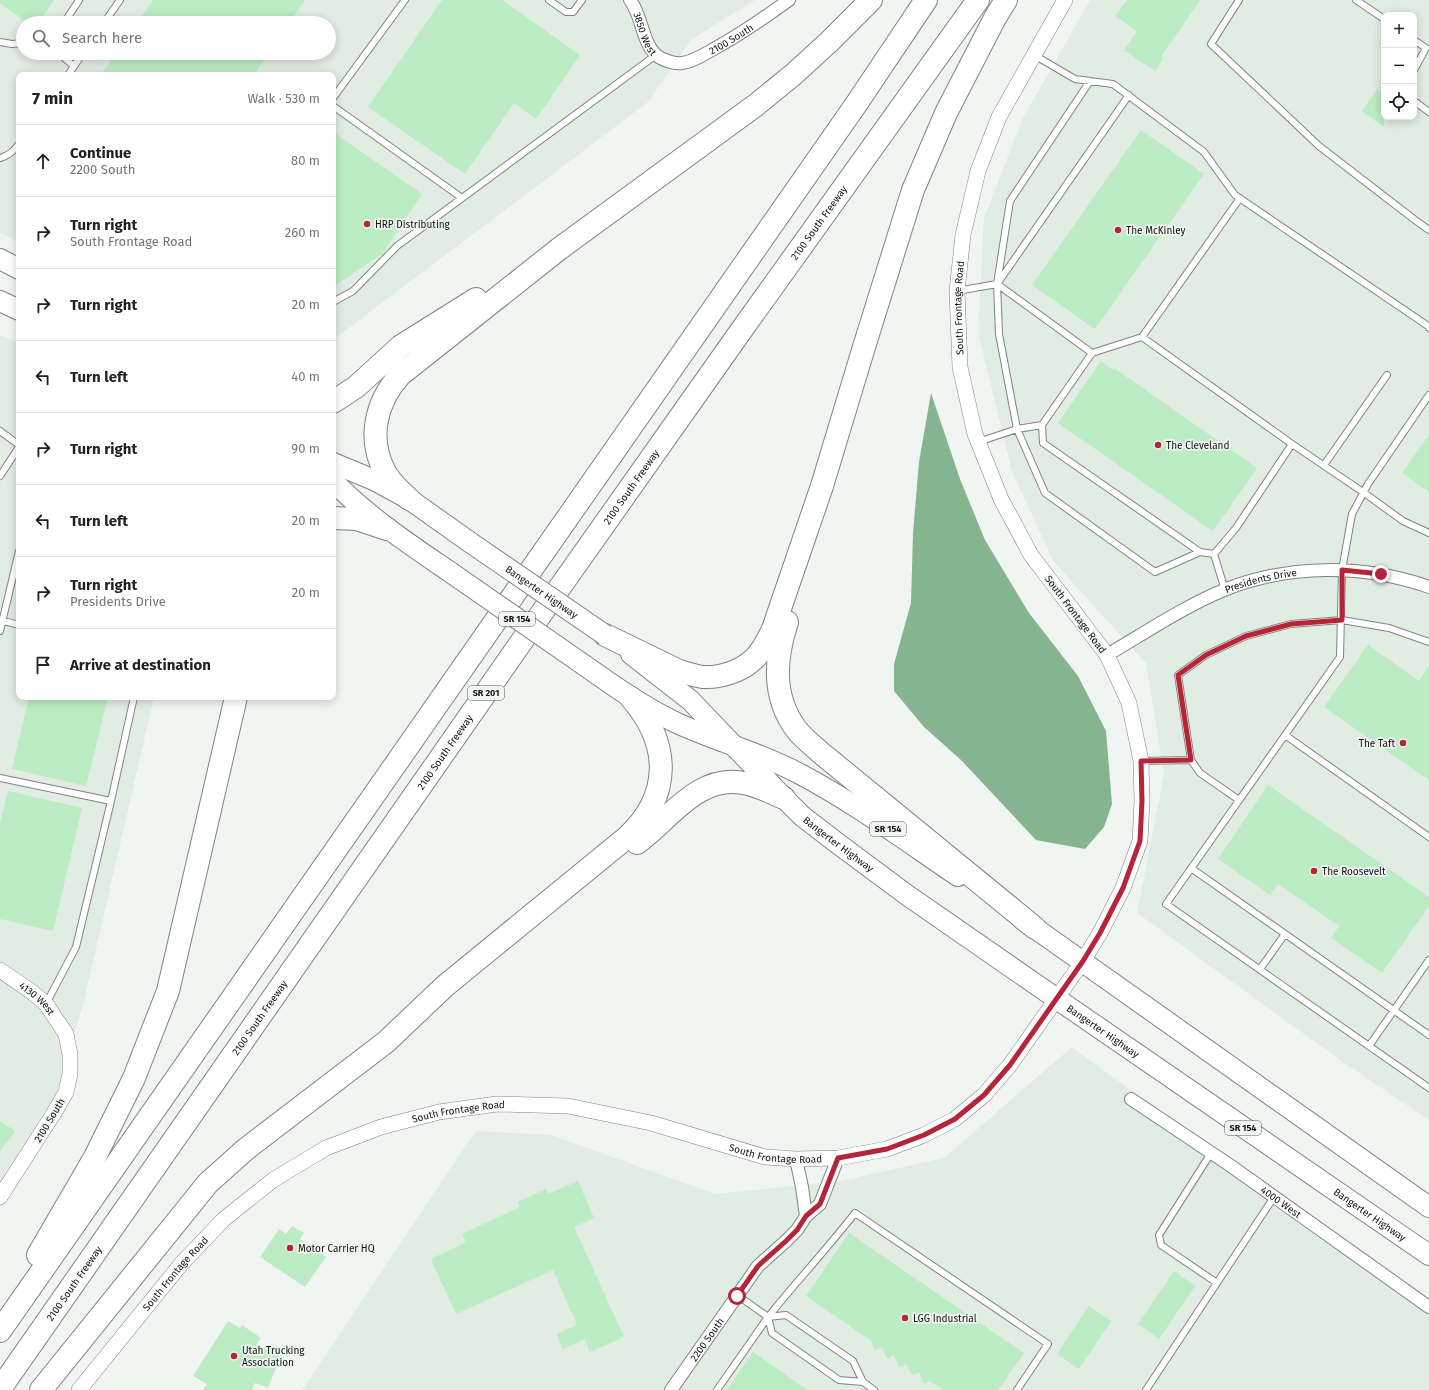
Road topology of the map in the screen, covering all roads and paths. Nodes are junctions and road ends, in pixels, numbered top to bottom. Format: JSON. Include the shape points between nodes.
{"nodes":[{"id":1,"x":79,"y":0,"type":"edge"},
{"id":2,"x":120,"y":0,"type":"edge"},
{"id":3,"x":405,"y":0,"type":"edge"},
{"id":4,"x":549,"y":0,"type":"edge"},
{"id":5,"x":582,"y":0,"type":"edge"},
{"id":6,"x":630,"y":0,"type":"edge"},
{"id":7,"x":789,"y":0,"type":"edge"},
{"id":8,"x":871,"y":0,"type":"edge"},
{"id":9,"x":926,"y":0,"type":"edge"},
{"id":10,"x":978,"y":0,"type":"edge"},
{"id":11,"x":1006,"y":0,"type":"edge"},
{"id":12,"x":1065,"y":0,"type":"edge"},
{"id":13,"x":1239,"y":0,"type":"edge"},
{"id":14,"x":1356,"y":0,"type":"edge"},
{"id":15,"x":69,"y":16,"type":"edge"},
{"id":16,"x":109,"y":16,"type":"edge"},
{"id":17,"x":1381,"y":17,"type":"edge"},
{"id":18,"x":1417,"y":41,"type":"edge"},
{"id":19,"x":0,"y":42,"type":"edge"},
{"id":20,"x":16,"y":44,"type":"edge"},
{"id":21,"x":1427,"y":45,"type":"edge"},
{"id":22,"x":656,"y":55,"type":"junction"},
{"id":23,"x":1034,"y":55,"type":"junction"},
{"id":24,"x":67,"y":60,"type":"edge"},
{"id":25,"x":78,"y":60,"type":"edge"},
{"id":26,"x":668,"y":61,"type":"joint"},
{"id":27,"x":1417,"y":64,"type":"edge"},
{"id":28,"x":74,"y":66,"type":"junction"},
{"id":29,"x":70,"y":72,"type":"edge"},
{"id":30,"x":1090,"y":81,"type":"junction"},
{"id":31,"x":336,"y":94,"type":"edge"},
{"id":32,"x":1129,"y":95,"type":"junction"},
{"id":33,"x":1417,"y":103,"type":"edge"},
{"id":34,"x":336,"y":108,"type":"edge"},
{"id":35,"x":1429,"y":112,"type":"edge"},
{"id":36,"x":16,"y":148,"type":"edge"},
{"id":37,"x":0,"y":158,"type":"edge"},
{"id":38,"x":462,"y":198,"type":"junction"},
{"id":39,"x":1240,"y":198,"type":"junction"},
{"id":40,"x":1429,"y":230,"type":"edge"},
{"id":41,"x":559,"y":249,"type":"junction"},
{"id":42,"x":0,"y":259,"type":"edge"},
{"id":43,"x":16,"y":267,"type":"edge"},
{"id":44,"x":997,"y":284,"type":"junction"},
{"id":45,"x":957,"y":291,"type":"junction"},
{"id":46,"x":0,"y":300,"type":"edge"},
{"id":47,"x":336,"y":300,"type":"edge"},
{"id":48,"x":16,"y":308,"type":"edge"},
{"id":49,"x":1429,"y":328,"type":"edge"},
{"id":50,"x":1142,"y":337,"type":"junction"},
{"id":51,"x":1092,"y":353,"type":"junction"},
{"id":52,"x":1387,"y":374,"type":"dead end"},
{"id":53,"x":1429,"y":395,"type":"edge"},
{"id":54,"x":336,"y":400,"type":"edge"},
{"id":55,"x":1042,"y":425,"type":"junction"},
{"id":56,"x":1017,"y":429,"type":"junction"},
{"id":57,"x":0,"y":432,"type":"edge"},
{"id":58,"x":978,"y":442,"type":"junction"},
{"id":59,"x":16,"y":444,"type":"edge"},
{"id":60,"x":1292,"y":444,"type":"junction"},
{"id":61,"x":16,"y":451,"type":"edge"},
{"id":62,"x":336,"y":464,"type":"edge"},
{"id":63,"x":1324,"y":465,"type":"junction"},
{"id":64,"x":0,"y":476,"type":"edge"},
{"id":65,"x":336,"y":484,"type":"edge"},
{"id":66,"x":822,"y":486,"type":"junction"},
{"id":67,"x":1363,"y":492,"type":"junction"},
{"id":68,"x":409,"y":499,"type":"junction"},
{"id":69,"x":336,"y":518,"type":"edge"},
{"id":70,"x":387,"y":529,"type":"junction"},
{"id":71,"x":1429,"y":533,"type":"edge"},
{"id":72,"x":1200,"y":552,"type":"junction"},
{"id":73,"x":1214,"y":554,"type":"junction"},
{"id":74,"x":16,"y":563,"type":"edge"},
{"id":75,"x":1342,"y":570,"type":"junction"},
{"id":76,"x":1429,"y":587,"type":"edge"},
{"id":77,"x":1225,"y":590,"type":"junction"},
{"id":78,"x":1342,"y":620,"type":"junction"},
{"id":79,"x":1,"y":621,"type":"edge"},
{"id":80,"x":16,"y":624,"type":"edge"},
{"id":81,"x":0,"y":631,"type":"edge"},
{"id":82,"x":605,"y":635,"type":"junction"},
{"id":83,"x":1429,"y":642,"type":"edge"},
{"id":84,"x":1107,"y":655,"type":"junction"},
{"id":85,"x":631,"y":698,"type":"junction"},
{"id":86,"x":133,"y":700,"type":"edge"},
{"id":87,"x":235,"y":700,"type":"edge"},
{"id":88,"x":1285,"y":735,"type":"junction"},
{"id":89,"x":734,"y":746,"type":"junction"},
{"id":90,"x":1191,"y":760,"type":"junction"},
{"id":91,"x":1141,"y":761,"type":"junction"},
{"id":92,"x":0,"y":778,"type":"edge"},
{"id":93,"x":784,"y":798,"type":"junction"},
{"id":94,"x":1238,"y":800,"type":"junction"},
{"id":95,"x":111,"y":801,"type":"junction"},
{"id":96,"x":1429,"y":837,"type":"edge"},
{"id":97,"x":1191,"y":868,"type":"junction"},
{"id":98,"x":1035,"y":928,"type":"junction"},
{"id":99,"x":1285,"y":934,"type":"junction"},
{"id":100,"x":1429,"y":960,"type":"edge"},
{"id":101,"x":1083,"y":961,"type":"junction"},
{"id":102,"x":1260,"y":969,"type":"junction"},
{"id":103,"x":0,"y":970,"type":"edge"},
{"id":104,"x":445,"y":986,"type":"junction"},
{"id":105,"x":1057,"y":999,"type":"junction"},
{"id":106,"x":46,"y":1004,"type":"junction"},
{"id":107,"x":1394,"y":1010,"type":"junction"},
{"id":108,"x":66,"y":1034,"type":"joint"},
{"id":109,"x":1429,"y":1035,"type":"edge"},
{"id":110,"x":1369,"y":1046,"type":"junction"},
{"id":111,"x":1429,"y":1088,"type":"edge"},
{"id":112,"x":1131,"y":1100,"type":"dead end"},
{"id":113,"x":1211,"y":1153,"type":"junction"},
{"id":114,"x":838,"y":1158,"type":"junction"},
{"id":115,"x":796,"y":1159,"type":"junction"},
{"id":116,"x":0,"y":1197,"type":"edge"},
{"id":117,"x":1274,"y":1197,"type":"junction"},
{"id":118,"x":1429,"y":1207,"type":"edge"},
{"id":119,"x":806,"y":1216,"type":"junction"},
{"id":120,"x":1429,"y":1255,"type":"edge"},
{"id":121,"x":1218,"y":1283,"type":"junction"},
{"id":122,"x":737,"y":1296,"type":"junction"},
{"id":123,"x":1429,"y":1307,"type":"edge"},
{"id":124,"x":0,"y":1312,"type":"edge"},
{"id":125,"x":768,"y":1317,"type":"junction"},
{"id":126,"x":0,"y":1331,"type":"edge"},
{"id":127,"x":863,"y":1382,"type":"junction"},
{"id":128,"x":0,"y":1390,"type":"edge"},
{"id":129,"x":41,"y":1390,"type":"edge"},
{"id":130,"x":79,"y":1390,"type":"edge"},
{"id":131,"x":671,"y":1390,"type":"edge"},
{"id":132,"x":717,"y":1390,"type":"edge"},
{"id":133,"x":874,"y":1390,"type":"edge"},
{"id":134,"x":1017,"y":1390,"type":"edge"},
{"id":135,"x":1146,"y":1390,"type":"edge"}],
"edges":[{"from":1,"to":15,"type":"lane"},
{"from":2,"to":16,"type":"lane"},
{"from":3,"to":31,"type":"lane"},
{"from":4,"to":5,"type":"lane","via":[[566,12],[573,12]]},
{"from":6,"to":22,"type":"street","name":"3850 West","via":[[635,6],[648,43]]},
{"from":7,"to":26,"type":"street","name":"2100 South","via":[[741,34],[694,60],[681,63]]},
{"from":8,"to":41,"type":"highway","via":[[814,55],[756,105]]},
{"from":9,"to":126,"type":"highway","number":"SR 201","via":[[843,123]]},
{"from":10,"to":128,"type":"highway","name":"2100 South Freeway","number":"SR 201","via":[[550,602]]},
{"from":11,"to":66,"type":"highway","via":[[946,113],[913,190]]},
{"from":12,"to":23,"type":"street","name":"South Frontage Road"},
{"from":13,"to":40,"type":"lane","via":[[1211,44],[1319,146]]},
{"from":14,"to":17,"type":"lane"},
{"from":18,"to":21,"type":"lane"},
{"from":19,"to":20,"type":"lane"},
{"from":21,"to":27,"type":"lane"},
{"from":22,"to":26,"type":"street","name":"3850 West"},
{"from":22,"to":38,"type":"lane"},
{"from":23,"to":30,"type":"lane","via":[[1075,79]]},
{"from":23,"to":45,"type":"street","name":"South Frontage Road","via":[[999,117],[978,170],[963,235]]},
{"from":24,"to":28,"type":"lane"},
{"from":25,"to":28,"type":"lane"},
{"from":28,"to":29,"type":"lane"},
{"from":30,"to":32,"type":"lane","via":[[1113,84]]},
{"from":30,"to":44,"type":"lane","via":[[1010,201]]},
{"from":32,"to":39,"type":"lane","via":[[1204,152],[1235,195]]},
{"from":32,"to":44,"type":"lane"},
{"from":33,"to":35,"type":"lane"},
{"from":34,"to":38,"type":"lane"},
{"from":36,"to":37,"type":"lane"},
{"from":38,"to":47,"type":"lane","via":[[397,246],[353,291]]},
{"from":39,"to":49,"type":"lane"},
{"from":39,"to":50,"type":"lane"},
{"from":41,"to":54,"type":"highway","via":[[416,335]]},
{"from":41,"to":68,"type":"highway","via":[[394,381],[378,411],[378,455],[389,478]]},
{"from":42,"to":43,"type":"highway"},
{"from":44,"to":45,"type":"lane"},
{"from":44,"to":51,"type":"lane"},
{"from":44,"to":56,"type":"lane","via":[[999,334]]},
{"from":45,"to":58,"type":"street","name":"South Frontage Road","via":[[960,367]]},
{"from":46,"to":48,"type":"highway"},
{"from":50,"to":51,"type":"lane"},
{"from":50,"to":60,"type":"lane"},
{"from":51,"to":55,"type":"lane"},
{"from":52,"to":63,"type":"lane"},
{"from":53,"to":67,"type":"lane"},
{"from":55,"to":56,"type":"lane"},
{"from":55,"to":72,"type":"lane","via":[[1043,443]]},
{"from":56,"to":58,"type":"lane"},
{"from":56,"to":72,"type":"lane","via":[[1045,494],[1155,572]]},
{"from":57,"to":59,"type":"lane"},
{"from":58,"to":84,"type":"street","name":"South Frontage Road","via":[[1001,500],[1032,555]]},
{"from":60,"to":63,"type":"lane"},
{"from":60,"to":73,"type":"lane","via":[[1236,528]]},
{"from":61,"to":64,"type":"lane"},
{"from":62,"to":68,"type":"highway","name":"Bangerter Highway","number":"SR 154","via":[[374,480]]},
{"from":63,"to":67,"type":"lane"},
{"from":65,"to":70,"type":"highway","name":"Bangerter Highway","number":"SR 154"},
{"from":66,"to":82,"type":"highway","via":[[773,629],[759,653],[744,666],[720,676],[692,675]]},
{"from":66,"to":98,"type":"highway","via":[[820,520],[778,652],[778,689],[790,719],[804,738],[821,753]]},
{"from":67,"to":71,"type":"lane","via":[[1403,521]]},
{"from":67,"to":75,"type":"lane","via":[[1352,514]]},
{"from":68,"to":82,"type":"highway","name":"Bangerter Highway","number":"SR 154","bridge":true},
{"from":69,"to":70,"type":"highway","via":[[357,519]]},
{"from":70,"to":85,"type":"highway","name":"Bangerter Highway","number":"SR 154","bridge":true},
{"from":72,"to":73,"type":"lane"},
{"from":73,"to":77,"type":"lane"},
{"from":74,"to":79,"type":"lane"},
{"from":75,"to":76,"type":"street","name":"Presidents Drive","via":[[1381,574]]},
{"from":75,"to":77,"type":"street","name":"Presidents Drive","via":[[1309,570],[1268,576]]},
{"from":75,"to":78,"type":"lane"},
{"from":77,"to":84,"type":"street","name":"Presidents Drive","via":[[1199,602]]},
{"from":78,"to":83,"type":"lane","via":[[1389,628]]},
{"from":78,"to":88,"type":"lane","via":[[1340,657]]},
{"from":78,"to":90,"type":"lane","via":[[1291,624],[1246,636],[1206,655],[1178,675]]},
{"from":79,"to":80,"type":"lane"},
{"from":79,"to":81,"type":"lane"},
{"from":82,"to":89,"type":"highway","name":"Bangerter Highway","number":"SR 154","via":[[690,700]]},
{"from":84,"to":91,"type":"street","name":"South Frontage Road","via":[[1129,703]]},
{"from":85,"to":89,"type":"highway","name":"Bangerter Highway","number":"SR 154","via":[[679,724]]},
{"from":85,"to":104,"type":"highway","via":[[652,727],[661,758],[661,778],[647,815],[626,838]]},
{"from":86,"to":95,"type":"lane"},
{"from":87,"to":124,"type":"highway","via":[[168,991],[137,1070],[95,1157],[29,1270]]},
{"from":88,"to":94,"type":"lane"},
{"from":88,"to":96,"type":"lane"},
{"from":89,"to":93,"type":"highway","name":"Bangerter Highway","number":"SR 154"},
{"from":89,"to":98,"type":"highway","name":"Bangerter Highway","number":"SR 154","via":[[799,773],[838,796]]},
{"from":90,"to":91,"type":"lane"},
{"from":90,"to":94,"type":"lane","via":[[1200,773]]},
{"from":91,"to":101,"type":"street","name":"South Frontage Road","via":[[1140,841],[1123,888]]},
{"from":92,"to":95,"type":"lane"},
{"from":93,"to":104,"type":"highway","via":[[742,782],[710,786],[700,790],[643,839]]},
{"from":93,"to":105,"type":"highway","name":"Bangerter Highway","number":"SR 154","via":[[802,816],[880,875]]},
{"from":94,"to":97,"type":"lane"},
{"from":95,"to":106,"type":"lane","via":[[76,947]]},
{"from":97,"to":99,"type":"lane"},
{"from":97,"to":102,"type":"lane","via":[[1166,904]]},
{"from":98,"to":101,"type":"highway","name":"Bangerter Highway","number":"SR 154"},
{"from":99,"to":102,"type":"lane"},
{"from":99,"to":107,"type":"lane"},
{"from":100,"to":107,"type":"lane"},
{"from":101,"to":105,"type":"street","name":"South Frontage Road"},
{"from":101,"to":118,"type":"highway","name":"Bangerter Highway","number":"SR 154"},
{"from":102,"to":110,"type":"lane"},
{"from":103,"to":106,"type":"street","name":"4130 West"},
{"from":104,"to":129,"type":"highway","via":[[386,1042],[246,1149],[208,1184]]},
{"from":105,"to":114,"type":"street","name":"South Frontage Road","via":[[1010,1065],[984,1095],[955,1119],[924,1135],[887,1149]]},
{"from":105,"to":120,"type":"highway","name":"Bangerter Highway","number":"SR 154"},
{"from":106,"to":108,"type":"street","name":"4130 West"},
{"from":107,"to":109,"type":"lane"},
{"from":107,"to":110,"type":"lane"},
{"from":108,"to":116,"type":"street","name":"2100 South","via":[[70,1074],[66,1092]]},
{"from":110,"to":111,"type":"lane"},
{"from":112,"to":113,"type":"street","name":"4000 West"},
{"from":113,"to":117,"type":"street","name":"4000 West"},
{"from":113,"to":121,"type":"lane","via":[[1159,1235],[1161,1245]]},
{"from":114,"to":115,"type":"street","name":"South Frontage Road"},
{"from":114,"to":119,"type":"street","name":"2200 South","via":[[820,1204]]},
{"from":115,"to":119,"type":"street"},
{"from":115,"to":130,"type":"street","name":"South Frontage Road","via":[[765,1157],[651,1123],[568,1106],[497,1104],[439,1112],[381,1127],[319,1152],[272,1180],[224,1219],[182,1263]]},
{"from":117,"to":121,"type":"lane"},
{"from":117,"to":123,"type":"street","name":"4000 West"},
{"from":119,"to":122,"type":"street","name":"2200 South","via":[[792,1235],[758,1266]]},
{"from":121,"to":135,"type":"lane"},
{"from":122,"to":125,"type":"lane"},
{"from":122,"to":131,"type":"street","name":"2200 South"},
{"from":125,"to":127,"type":"lane","via":[[772,1333],[839,1380]]},
{"from":125,"to":127,"type":"lane","via":[[786,1315],[853,1361]]},
{"from":125,"to":132,"type":"lane"},
{"from":125,"to":134,"type":"lane","via":[[855,1213],[1048,1344]]},
{"from":127,"to":133,"type":"lane"}]}
